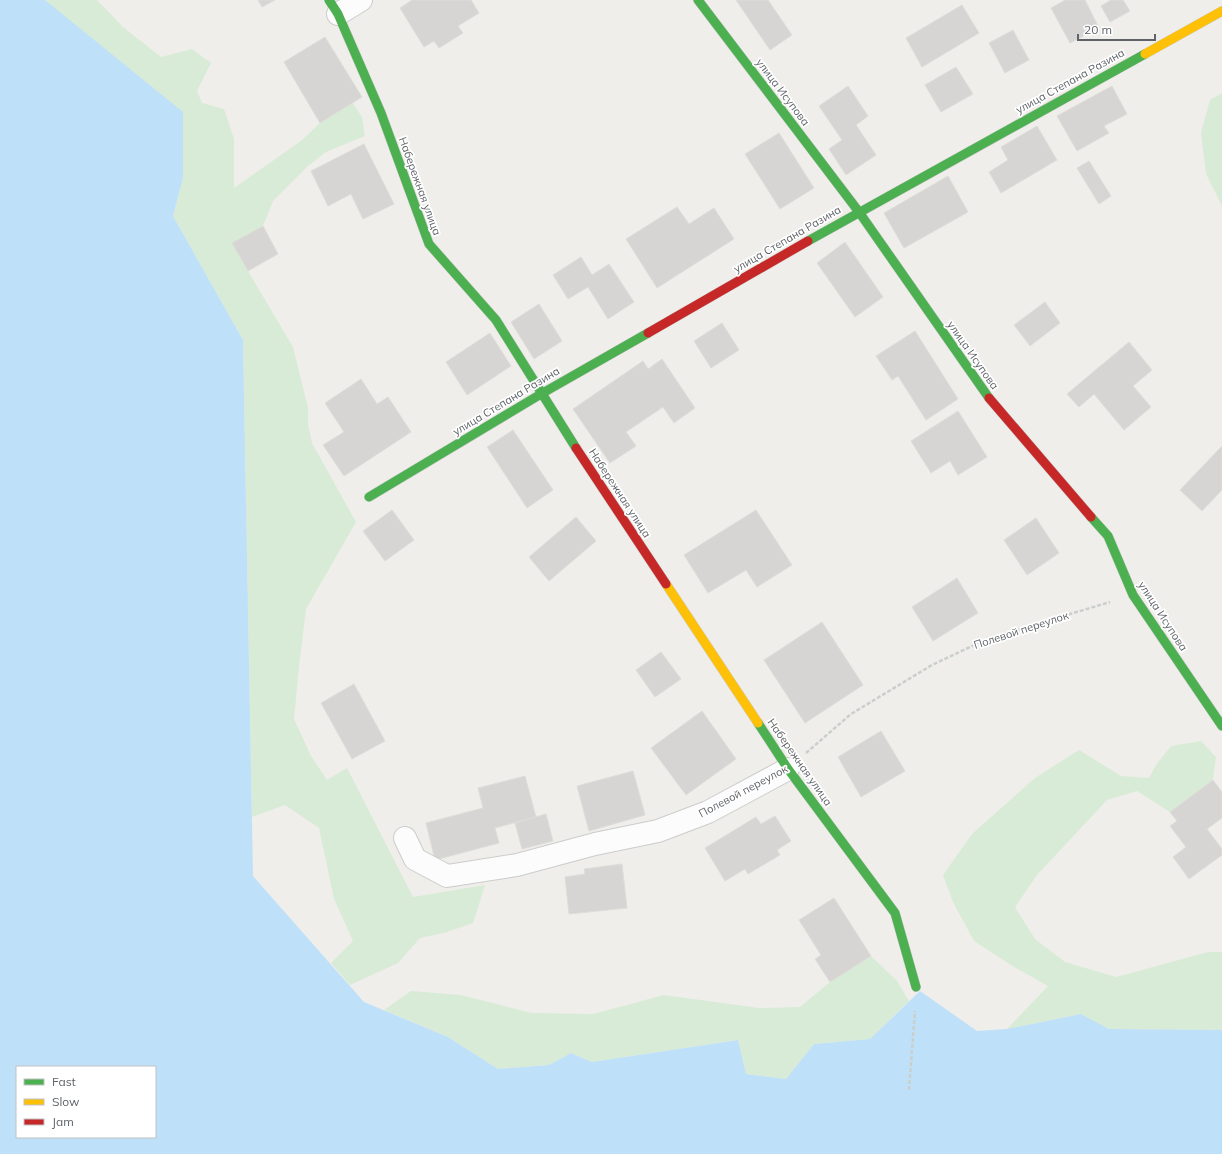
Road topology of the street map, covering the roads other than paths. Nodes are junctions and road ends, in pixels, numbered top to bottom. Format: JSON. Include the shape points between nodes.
{"nodes":[{"id":1,"x":361,"y":0,"type":"edge"},
{"id":2,"x":698,"y":0,"type":"edge"},
{"id":3,"x":333,"y":7,"type":"edge"},
{"id":4,"x":1222,"y":11,"type":"edge"},
{"id":5,"x":858,"y":212,"type":"junction"},
{"id":6,"x":541,"y":394,"type":"junction"},
{"id":7,"x":369,"y":497,"type":"dead end"},
{"id":8,"x":1222,"y":726,"type":"edge"},
{"id":9,"x":788,"y":769,"type":"junction"},
{"id":10,"x":405,"y":838,"type":"dead end"},
{"id":11,"x":916,"y":987,"type":"road end"}],
"edges":[{"from":1,"to":3,"type":"street"},
{"from":2,"to":5,"type":"street","name":"улица Исупова"},
{"from":3,"to":6,"type":"street","name":"Набережная улица","via":[[381,113],[429,244],[496,320]]},
{"from":4,"to":5,"type":"street","name":"улица Степана Разина"},
{"from":5,"to":6,"type":"street","name":"улица Степана Разина"},
{"from":5,"to":8,"type":"street","name":"улица Исупова","via":[[992,403],[1108,536],[1133,595]]},
{"from":6,"to":7,"type":"street","name":"улица Степана Разина"},
{"from":6,"to":9,"type":"street","name":"Набережная улица"},
{"from":9,"to":10,"type":"street","name":"Полевой переулок","via":[[708,812],[658,831],[595,844],[517,865],[447,876],[415,859]]},
{"from":9,"to":11,"type":"street","name":"Набережная улица","via":[[895,913]]}]}
